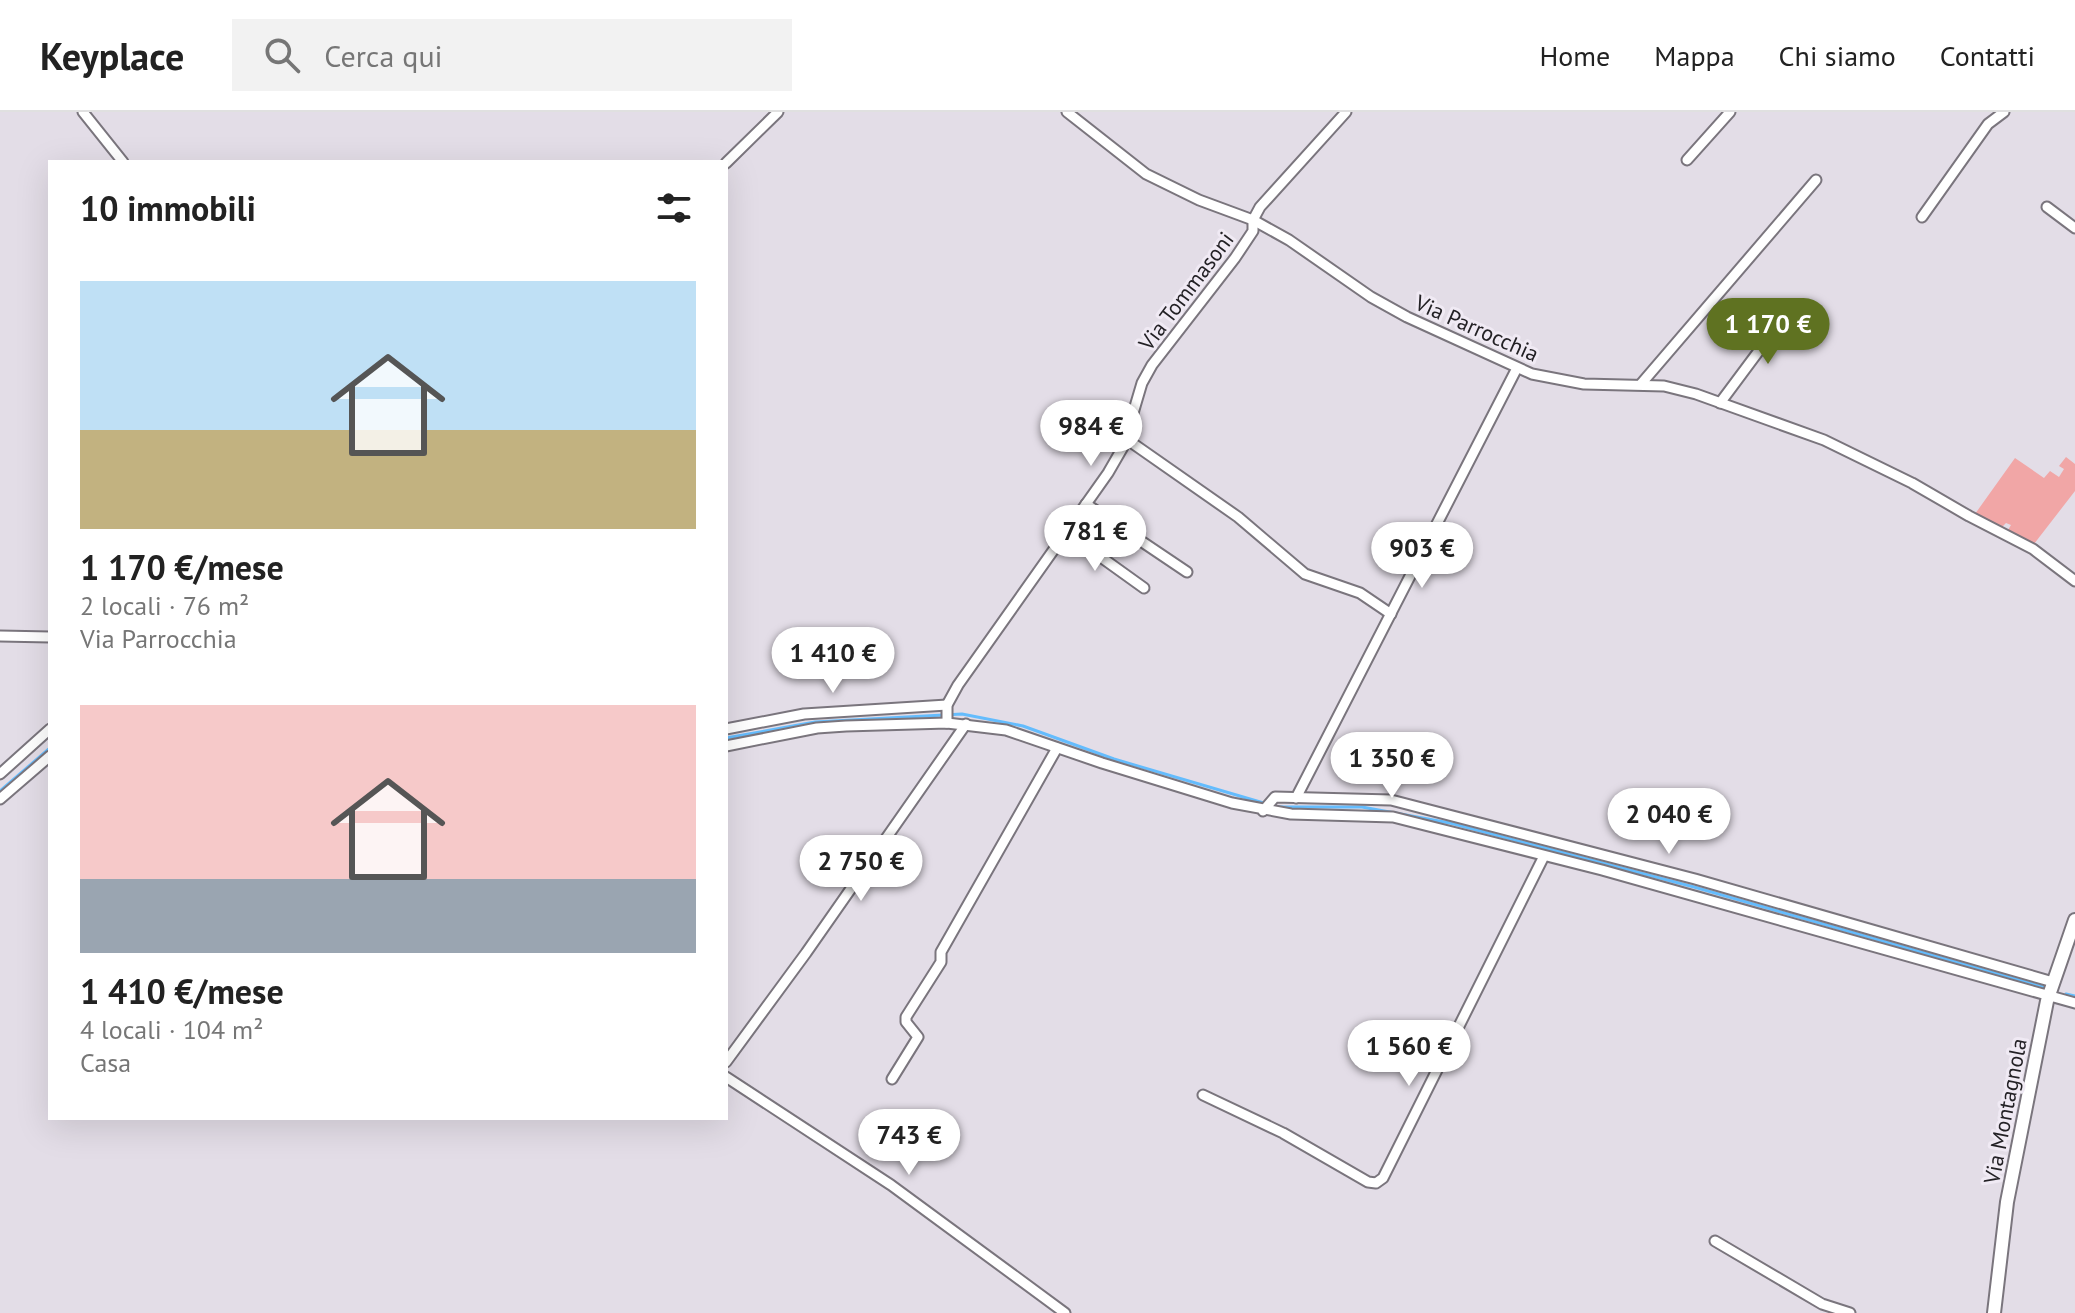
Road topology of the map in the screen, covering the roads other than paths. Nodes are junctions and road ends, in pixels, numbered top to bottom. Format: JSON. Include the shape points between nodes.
{"nodes":[{"id":1,"x":778,"y":112,"type":"edge"},
{"id":2,"x":1067,"y":112,"type":"edge"},
{"id":3,"x":1346,"y":112,"type":"edge"},
{"id":4,"x":1730,"y":112,"type":"edge"},
{"id":5,"x":2004,"y":112,"type":"edge"},
{"id":6,"x":87,"y":113,"type":"edge"},
{"id":7,"x":122,"y":160,"type":"edge"},
{"id":8,"x":1687,"y":160,"type":"dead end"},
{"id":9,"x":728,"y":161,"type":"edge"},
{"id":10,"x":1816,"y":180,"type":"dead end"},
{"id":11,"x":2047,"y":207,"type":"dead end"},
{"id":12,"x":1922,"y":217,"type":"dead end"},
{"id":13,"x":1253,"y":220,"type":"junction"},
{"id":14,"x":2075,"y":228,"type":"edge"},
{"id":15,"x":1790,"y":309,"type":"dead end"},
{"id":16,"x":1517,"y":368,"type":"junction"},
{"id":17,"x":1641,"y":384,"type":"junction"},
{"id":18,"x":1720,"y":403,"type":"junction"},
{"id":19,"x":1125,"y":438,"type":"junction"},
{"id":20,"x":1086,"y":504,"type":"junction"},
{"id":21,"x":1066,"y":532,"type":"junction"},
{"id":22,"x":1187,"y":572,"type":"dead end"},
{"id":23,"x":2075,"y":581,"type":"edge"},
{"id":24,"x":1144,"y":588,"type":"dead end"},
{"id":25,"x":1391,"y":614,"type":"junction"},
{"id":26,"x":0,"y":636,"type":"edge"},
{"id":27,"x":48,"y":637,"type":"edge"},
{"id":28,"x":947,"y":714,"type":"junction"},
{"id":29,"x":966,"y":724,"type":"junction"},
{"id":30,"x":728,"y":729,"type":"edge"},
{"id":31,"x":48,"y":731,"type":"edge"},
{"id":32,"x":728,"y":746,"type":"edge"},
{"id":33,"x":1057,"y":748,"type":"junction"},
{"id":34,"x":48,"y":758,"type":"edge"},
{"id":35,"x":0,"y":774,"type":"edge"},
{"id":36,"x":1296,"y":798,"type":"junction"},
{"id":37,"x":0,"y":799,"type":"edge"},
{"id":38,"x":1267,"y":807,"type":"junction"},
{"id":39,"x":1544,"y":856,"type":"junction"},
{"id":40,"x":2075,"y":920,"type":"edge"},
{"id":41,"x":2053,"y":982,"type":"junction"},
{"id":42,"x":2048,"y":996,"type":"junction"},
{"id":43,"x":2075,"y":1003,"type":"edge"},
{"id":44,"x":728,"y":1059,"type":"edge"},
{"id":45,"x":728,"y":1078,"type":"edge"},
{"id":46,"x":892,"y":1079,"type":"dead end"},
{"id":47,"x":1203,"y":1095,"type":"dead end"},
{"id":48,"x":1715,"y":1241,"type":"dead end"},
{"id":49,"x":1065,"y":1313,"type":"edge"},
{"id":50,"x":1850,"y":1313,"type":"edge"},
{"id":51,"x":1994,"y":1313,"type":"edge"}],
"edges":[{"from":1,"to":9,"type":"street"},
{"from":2,"to":13,"type":"street","name":"Via Parrocchia","via":[[1146,174]]},
{"from":3,"to":13,"type":"street","name":"Via Tommasoni"},
{"from":4,"to":8,"type":"street"},
{"from":5,"to":12,"type":"street","via":[[1988,124]]},
{"from":6,"to":7,"type":"street"},
{"from":10,"to":17,"type":"street"},
{"from":11,"to":14,"type":"street"},
{"from":13,"to":16,"type":"street","name":"Via Parrocchia","via":[[1387,306]]},
{"from":13,"to":19,"type":"street","name":"Via Tommasoni","via":[[1253,231],[1235,258],[1152,365]]},
{"from":15,"to":18,"type":"street"},
{"from":16,"to":17,"type":"street","name":"Via Parrocchia","via":[[1561,381]]},
{"from":16,"to":25,"type":"street"},
{"from":17,"to":18,"type":"street","name":"Via Parrocchia"},
{"from":18,"to":23,"type":"street","name":"Via Parrocchia","via":[[1860,456],[2033,549]]},
{"from":19,"to":20,"type":"street","name":"Via Tommasoni"},
{"from":19,"to":25,"type":"street","via":[[1238,517],[1305,574],[1360,593]]},
{"from":20,"to":21,"type":"street","name":"Via Tommasoni"},
{"from":20,"to":22,"type":"street"},
{"from":21,"to":24,"type":"street"},
{"from":21,"to":28,"type":"street","name":"Via Tommasoni"},
{"from":25,"to":36,"type":"street"},
{"from":26,"to":27,"type":"street"},
{"from":28,"to":29,"type":"street"},
{"from":28,"to":30,"type":"street","via":[[804,714]]},
{"from":28,"to":32,"type":"street","via":[[817,728]]},
{"from":29,"to":33,"type":"street","via":[[1006,730]]},
{"from":29,"to":44,"type":"street"},
{"from":31,"to":35,"type":"street"},
{"from":33,"to":38,"type":"street"},
{"from":33,"to":46,"type":"street","via":[[906,1017],[918,1037]]},
{"from":34,"to":37,"type":"street"},
{"from":36,"to":38,"type":"street","via":[[1275,797]]},
{"from":36,"to":41,"type":"street","via":[[1391,800],[1695,879]]},
{"from":38,"to":39,"type":"street","via":[[1291,814],[1393,817]]},
{"from":39,"to":42,"type":"street"},
{"from":39,"to":47,"type":"street","via":[[1376,1183]]},
{"from":40,"to":41,"type":"street","name":"Via Montagnola"},
{"from":41,"to":42,"type":"street","name":"Via Montagnola"},
{"from":42,"to":43,"type":"street"},
{"from":42,"to":51,"type":"street","name":"Via Montagnola","via":[[2007,1202]]},
{"from":45,"to":49,"type":"street","via":[[891,1185]]},
{"from":48,"to":50,"type":"street","via":[[1822,1304]]}]}
